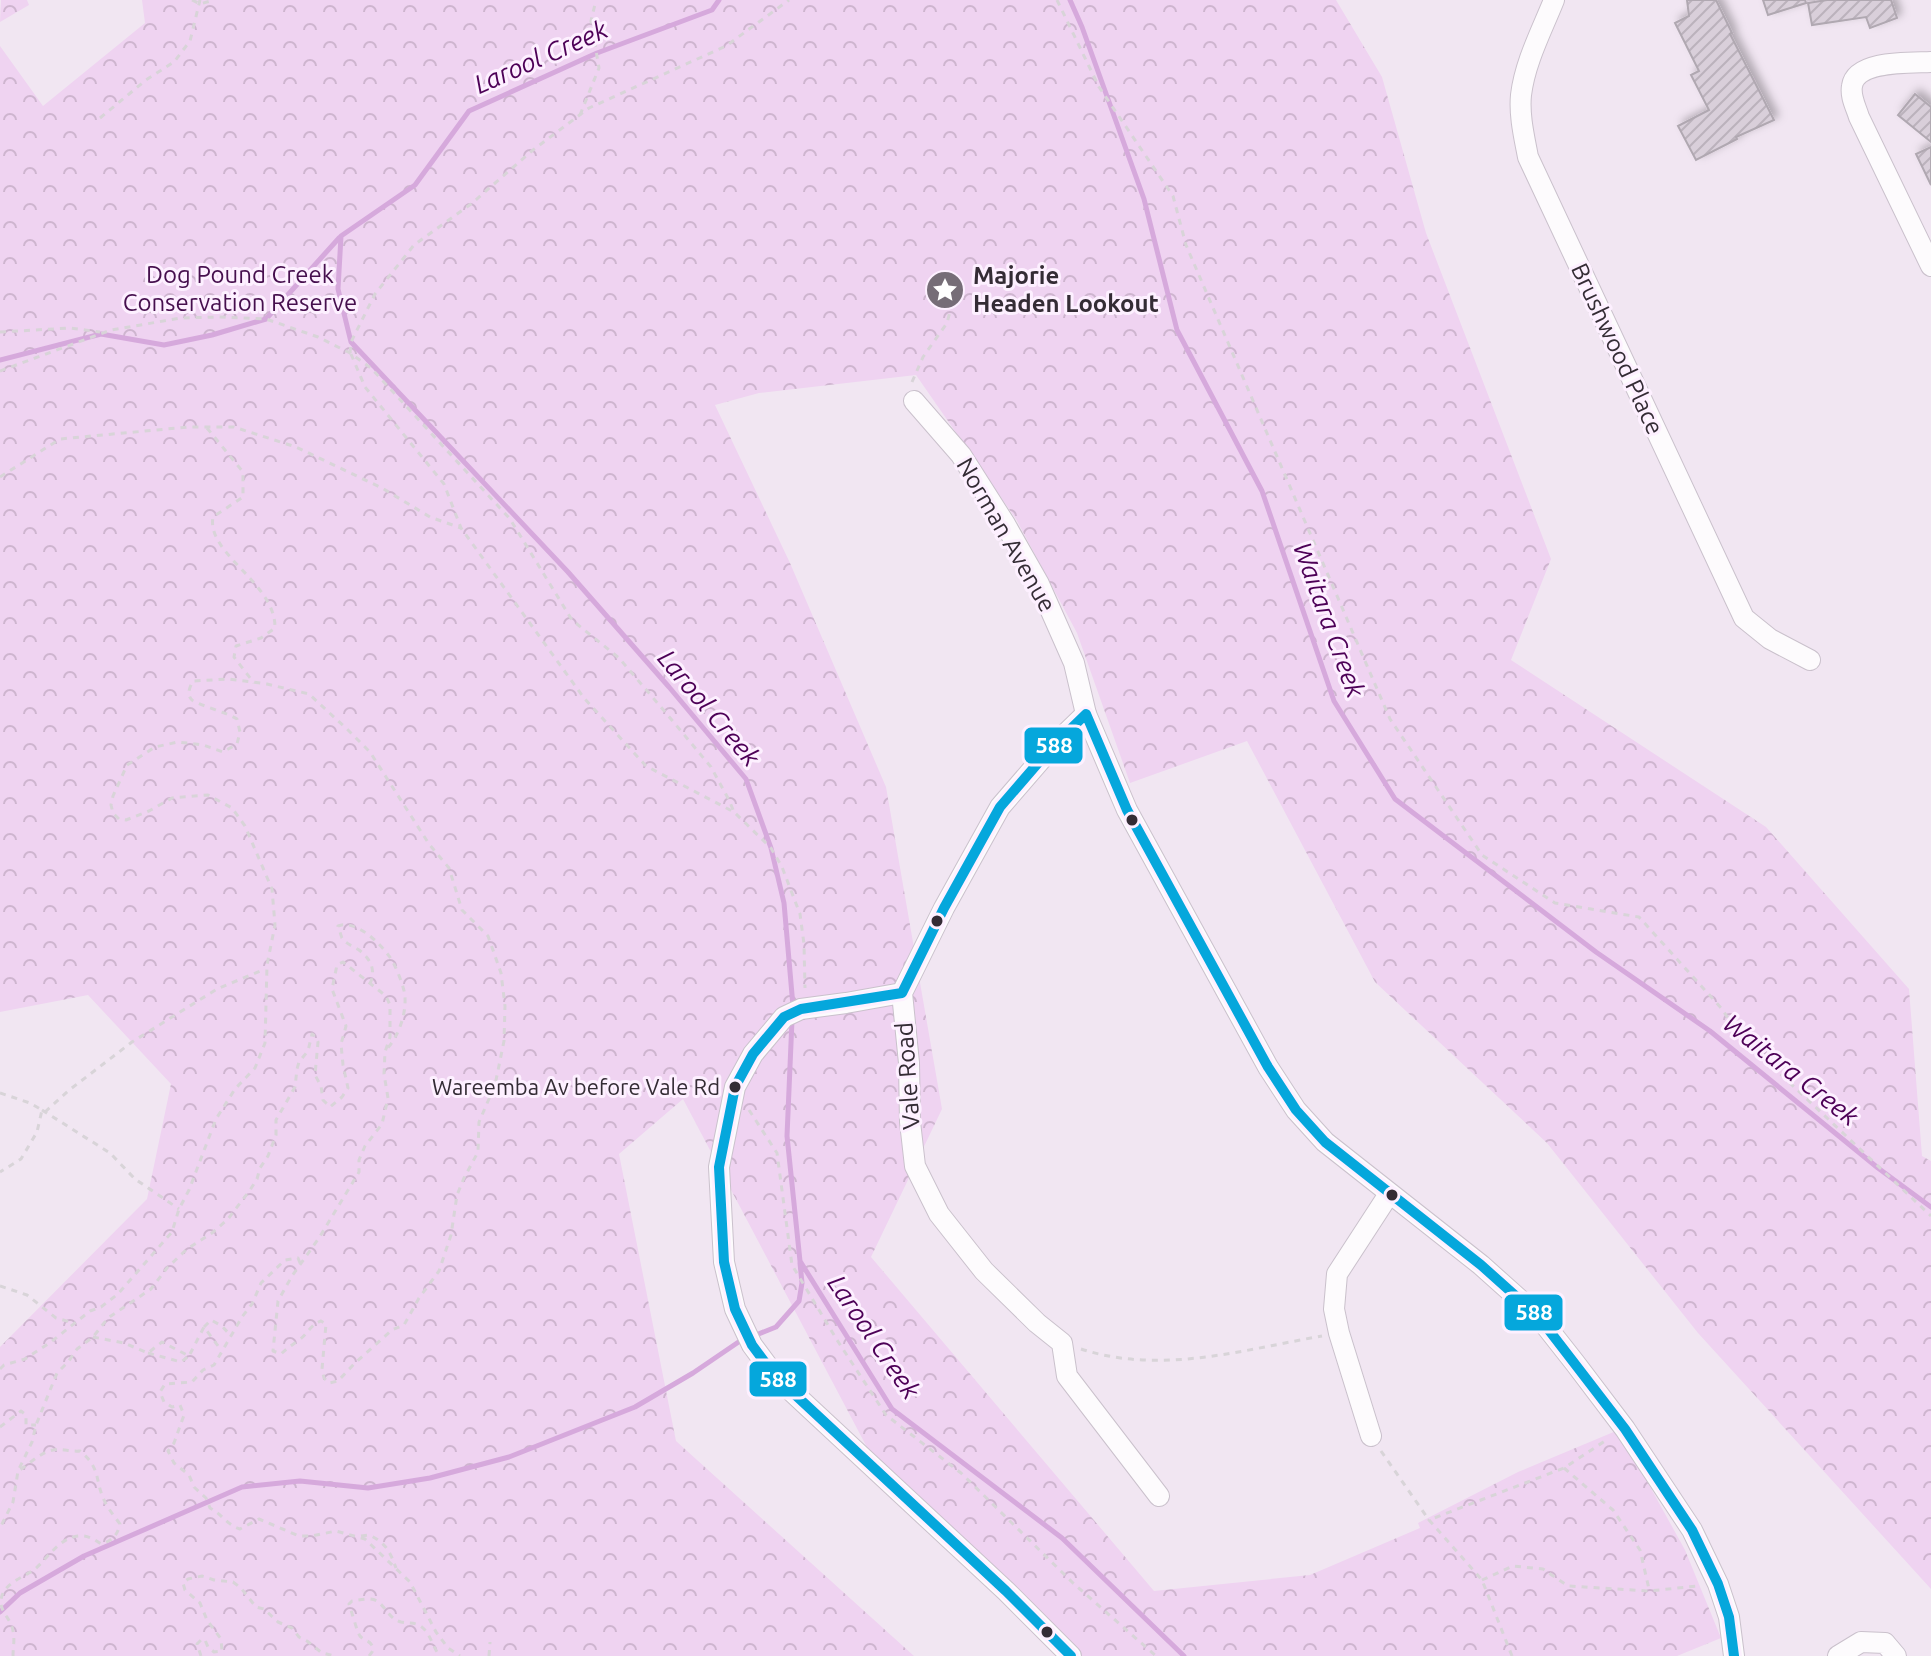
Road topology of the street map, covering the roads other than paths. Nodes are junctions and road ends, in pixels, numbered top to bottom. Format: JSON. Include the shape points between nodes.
{"nodes":[{"id":1,"x":1554,"y":0,"type":"edge"},
{"id":2,"x":1931,"y":62,"type":"edge"},
{"id":3,"x":1931,"y":266,"type":"edge"},
{"id":4,"x":914,"y":401,"type":"road end"},
{"id":5,"x":1810,"y":660,"type":"dead end"},
{"id":6,"x":1086,"y":714,"type":"junction"},
{"id":7,"x":902,"y":993,"type":"junction"},
{"id":8,"x":1389,"y":1194,"type":"junction"},
{"id":9,"x":1371,"y":1436,"type":"road end"},
{"id":10,"x":1159,"y":1496,"type":"dead end"},
{"id":11,"x":1071,"y":1656,"type":"edge"},
{"id":12,"x":1734,"y":1656,"type":"edge"},
{"id":13,"x":1838,"y":1656,"type":"edge"},
{"id":14,"x":1896,"y":1656,"type":"edge"}],
"edges":[{"from":1,"to":5,"type":"street","name":"Brushwood Place","via":[[1521,94],[1528,157],[1744,618]]},
{"from":2,"to":3,"type":"street","via":[[1867,69],[1857,75],[1852,99]]},
{"from":4,"to":6,"type":"street","name":"Norman Avenue","via":[[961,455],[1039,584],[1074,663]]},
{"from":6,"to":7,"type":"street","name":"Vale Road","via":[[1000,807]]},
{"from":6,"to":8,"type":"street","name":"Norman Avenue","via":[[1127,810],[1268,1067],[1325,1142]]},
{"from":7,"to":10,"type":"street","name":"Vale Road","via":[[915,1166],[939,1214],[984,1271],[1062,1343],[1067,1376]]},
{"from":7,"to":11,"type":"street","via":[[803,1008],[784,1017],[753,1054],[735,1087],[719,1167],[724,1262],[735,1309],[775,1376]]},
{"from":8,"to":9,"type":"street","via":[[1337,1274],[1334,1309]]},
{"from":8,"to":12,"type":"street","name":"Norman Avenue","via":[[1538,1316],[1625,1429],[1692,1530],[1718,1584]]},
{"from":13,"to":14,"type":"street","via":[[1861,1642],[1885,1643]]}]}
